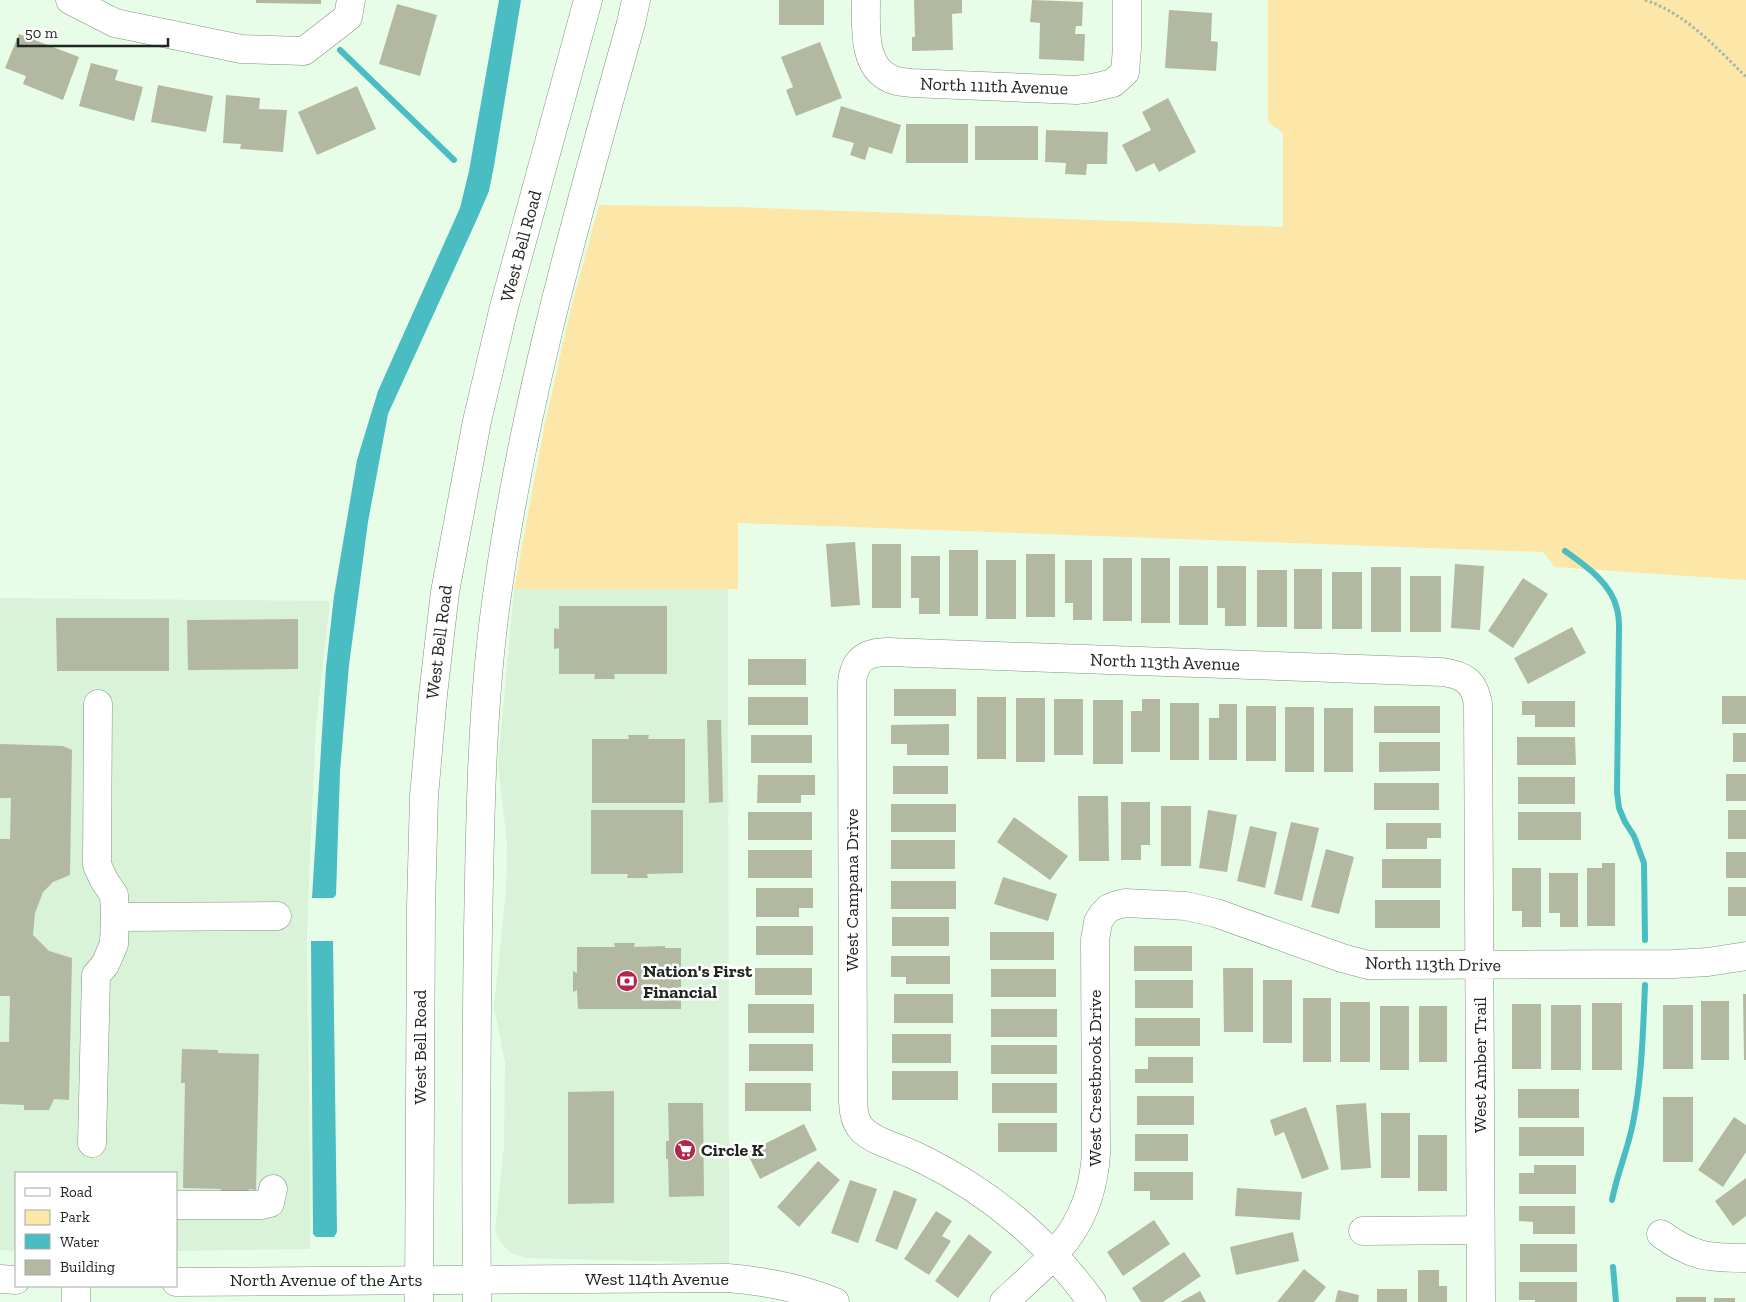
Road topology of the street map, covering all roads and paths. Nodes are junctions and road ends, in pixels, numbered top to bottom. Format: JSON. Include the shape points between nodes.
{"nodes":[{"id":1,"x":70,"y":0,"type":"edge"},
{"id":2,"x":351,"y":0,"type":"edge"},
{"id":3,"x":588,"y":0,"type":"edge"},
{"id":4,"x":636,"y":0,"type":"edge"},
{"id":5,"x":866,"y":0,"type":"edge"},
{"id":6,"x":1127,"y":0,"type":"edge"},
{"id":7,"x":1645,"y":0,"type":"edge"},
{"id":8,"x":1746,"y":77,"type":"edge"},
{"id":9,"x":862,"y":658,"type":"joint"},
{"id":10,"x":1468,"y":680,"type":"joint"},
{"id":11,"x":98,"y":704,"type":"dead end"},
{"id":12,"x":1103,"y":914,"type":"joint"},
{"id":13,"x":277,"y":916,"type":"dead end"},
{"id":14,"x":114,"y":918,"type":"junction"},
{"id":15,"x":1746,"y":956,"type":"edge"},
{"id":16,"x":1479,"y":965,"type":"junction"},
{"id":17,"x":92,"y":1143,"type":"dead end"},
{"id":18,"x":273,"y":1189,"type":"dead end"},
{"id":19,"x":178,"y":1205,"type":"edge"},
{"id":20,"x":1480,"y":1230,"type":"junction"},
{"id":21,"x":1363,"y":1231,"type":"dead end"},
{"id":22,"x":1661,"y":1234,"type":"dead end"},
{"id":23,"x":1054,"y":1255,"type":"junction"},
{"id":24,"x":1746,"y":1258,"type":"edge"},
{"id":25,"x":0,"y":1279,"type":"edge"},
{"id":26,"x":15,"y":1280,"type":"edge"},
{"id":27,"x":178,"y":1282,"type":"edge"},
{"id":28,"x":76,"y":1287,"type":"edge"},
{"id":29,"x":419,"y":1291,"type":"edge"},
{"id":30,"x":477,"y":1291,"type":"edge"},
{"id":31,"x":771,"y":1292,"type":"edge"},
{"id":32,"x":76,"y":1302,"type":"edge"},
{"id":33,"x":835,"y":1302,"type":"edge"},
{"id":34,"x":1004,"y":1302,"type":"edge"},
{"id":35,"x":1092,"y":1302,"type":"edge"},
{"id":36,"x":1481,"y":1302,"type":"edge"}],
"edges":[{"from":1,"to":2,"type":"street","via":[[115,23],[241,49],[304,51],[348,17]]},
{"from":3,"to":29,"type":"street","name":"West Bell Road","via":[[504,307],[475,430],[445,592],[424,796]]},
{"from":4,"to":30,"type":"street","via":[[528,419],[510,512],[494,624],[480,780]]},
{"from":5,"to":6,"type":"street","name":"North 111th Avenue","via":[[869,54],[878,70],[891,79],[911,83],[1076,90],[1113,83],[1125,72]]},
{"from":7,"to":8,"type":"path","via":[[1684,20]]},
{"from":9,"to":10,"type":"street","name":"North 113th Avenue","via":[[888,652],[1432,671],[1451,673]]},
{"from":9,"to":23,"type":"street","name":"West Campana Drive","via":[[856,664],[852,683],[855,1118],[868,1135],[924,1160],[973,1188]]},
{"from":10,"to":16,"type":"street","name":"West Amber Trail","via":[[1478,704]]},
{"from":11,"to":14,"type":"street","via":[[97,865],[114,895]]},
{"from":12,"to":16,"type":"street","name":"North 113th Drive","via":[[1109,908],[1125,903],[1186,906],[1216,913],[1368,965]]},
{"from":12,"to":23,"type":"street","name":"West Crestbrook Drive","via":[[1095,940],[1095,1174],[1084,1212]]},
{"from":13,"to":14,"type":"street"},
{"from":14,"to":17,"type":"street","via":[[114,944],[96,976]]},
{"from":15,"to":16,"type":"street","name":"North 113th Drive","via":[[1645,964]]},
{"from":16,"to":20,"type":"street","name":"West Amber Trail"},
{"from":18,"to":19,"type":"street","via":[[270,1203],[262,1205]]},
{"from":20,"to":21,"type":"street"},
{"from":20,"to":36,"type":"street","name":"West Amber Trail"},
{"from":22,"to":24,"type":"street","via":[[1686,1251],[1701,1256]]},
{"from":23,"to":34,"type":"street","name":"West Crestbrook Drive"},
{"from":23,"to":35,"type":"street"},
{"from":25,"to":26,"type":"street"},
{"from":27,"to":29,"type":"street","name":"North Avenue of the Arts","via":[[338,1280]]},
{"from":28,"to":32,"type":"street"},
{"from":29,"to":30,"type":"street","name":"North Avenue of the Arts"},
{"from":30,"to":31,"type":"street","name":"West 114th Avenue","via":[[728,1278]]},
{"from":31,"to":33,"type":"street","name":"West 114th Avenue","via":[[798,1289]]}]}
